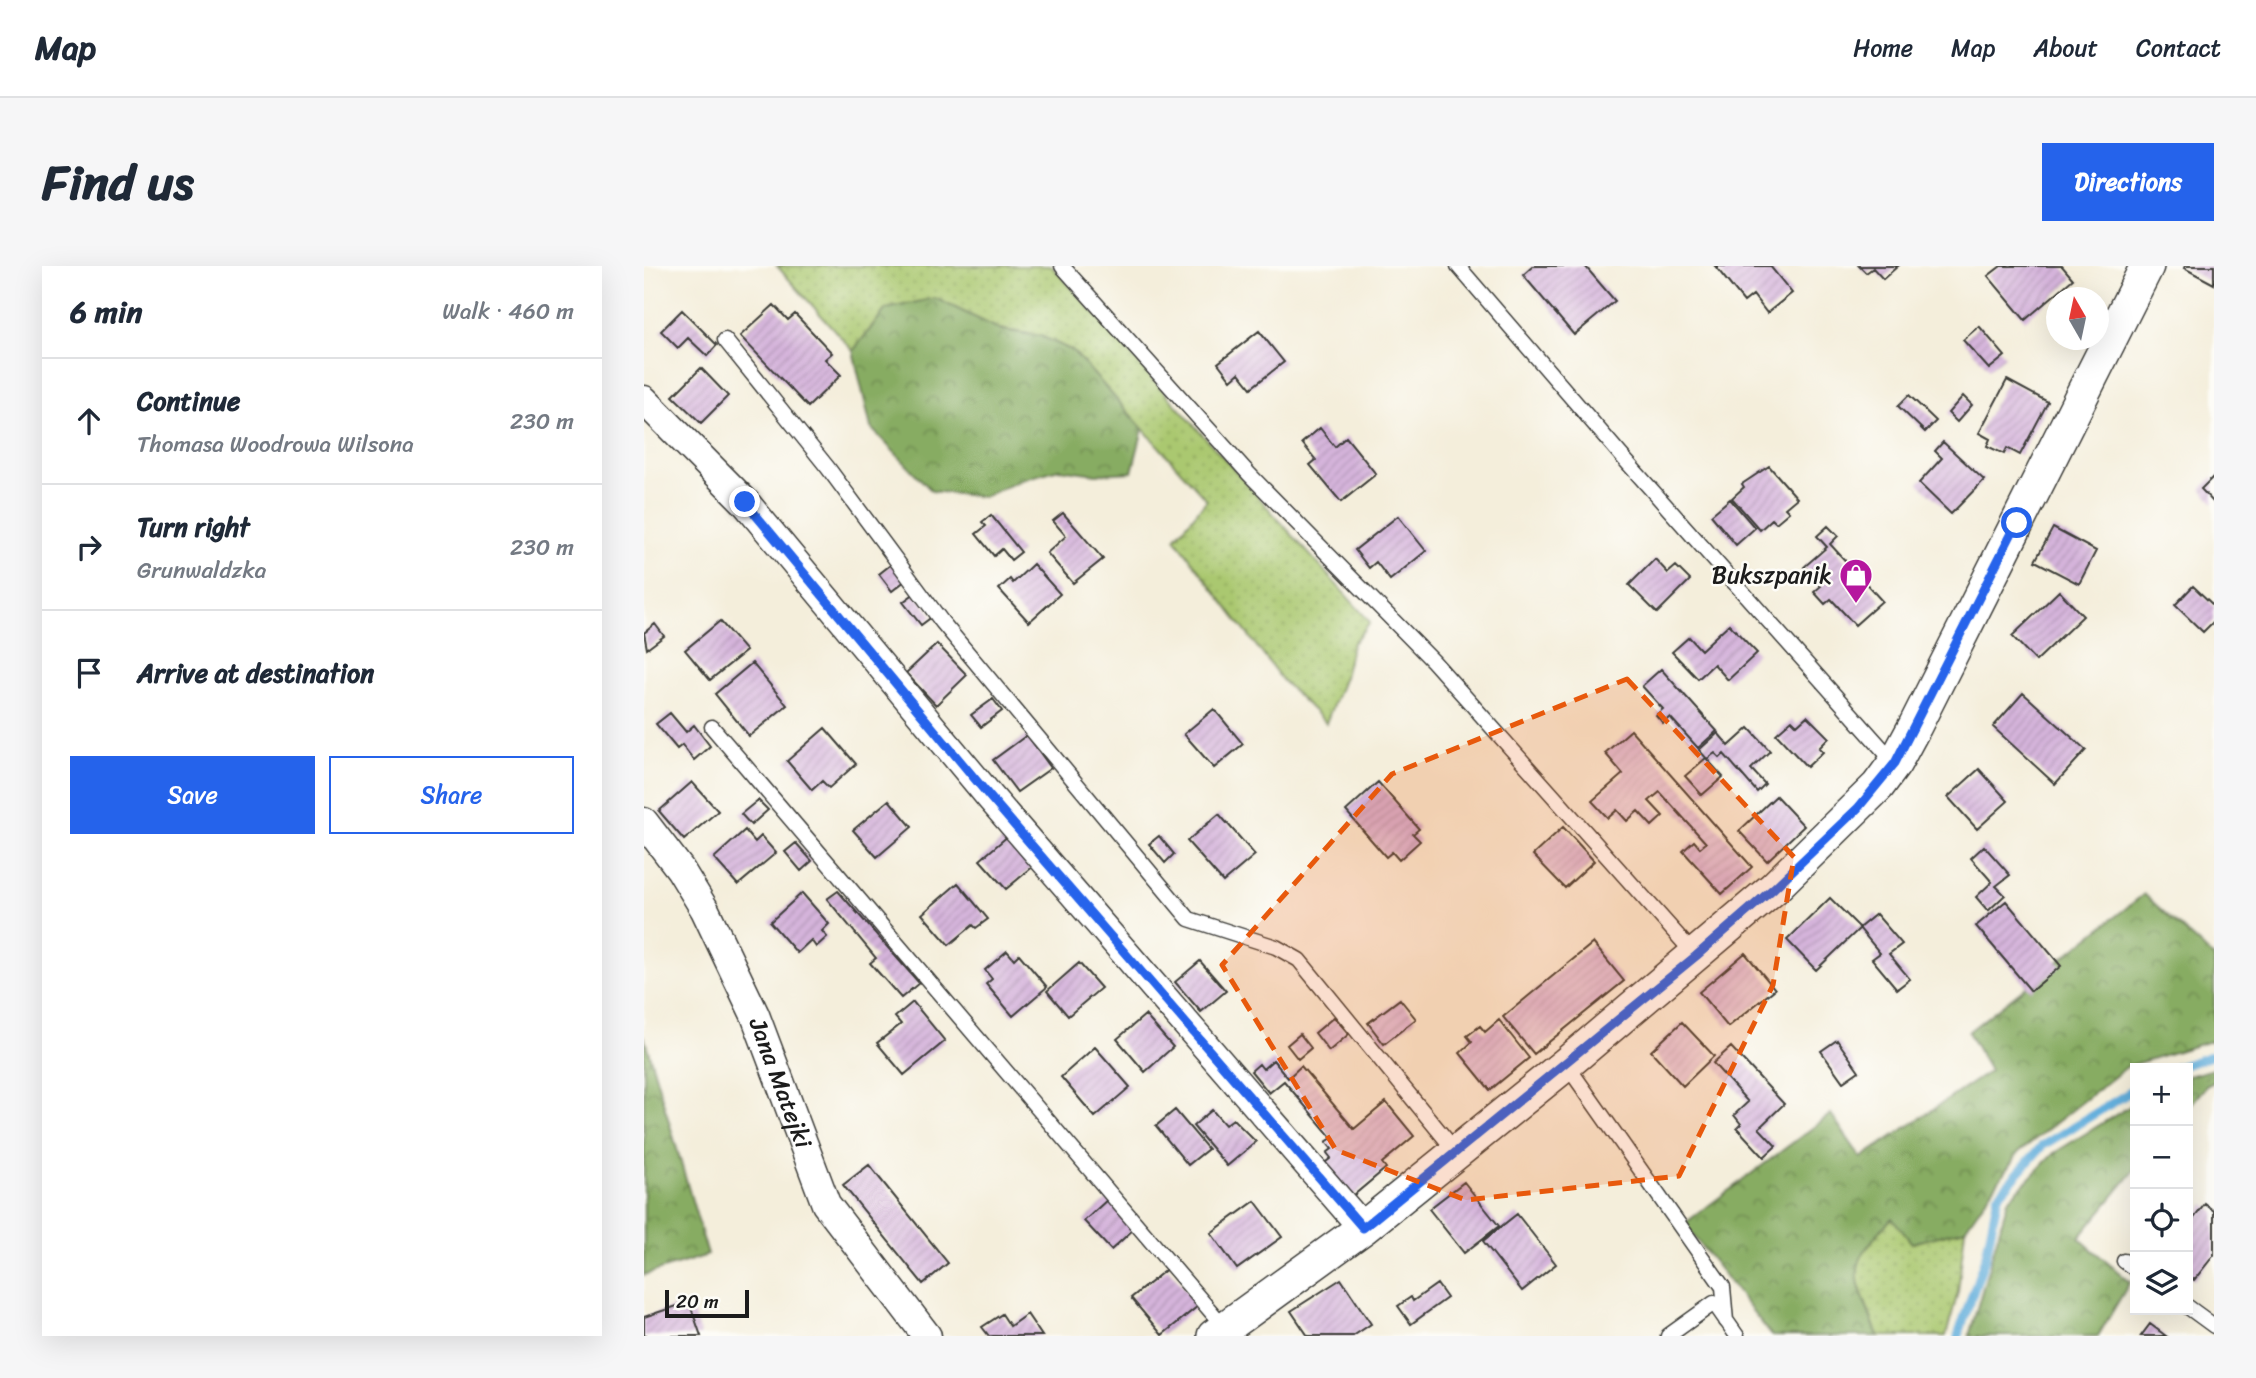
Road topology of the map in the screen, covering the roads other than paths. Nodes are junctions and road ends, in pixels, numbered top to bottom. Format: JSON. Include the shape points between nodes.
{"nodes":[{"id":1,"x":1062,"y":266,"type":"edge"},
{"id":2,"x":1458,"y":266,"type":"edge"},
{"id":3,"x":2147,"y":266,"type":"edge"},
{"id":4,"x":725,"y":340,"type":"dead end"},
{"id":5,"x":644,"y":400,"type":"edge"},
{"id":6,"x":712,"y":727,"type":"dead end"},
{"id":7,"x":1895,"y":763,"type":"junction"},
{"id":8,"x":644,"y":822,"type":"edge"},
{"id":9,"x":1696,"y":956,"type":"junction"},
{"id":10,"x":1566,"y":1064,"type":"junction"},
{"id":11,"x":1457,"y":1153,"type":"junction"},
{"id":12,"x":1363,"y":1228,"type":"junction"},
{"id":13,"x":2193,"y":1311,"type":"edge"},
{"id":14,"x":1726,"y":1321,"type":"junction"},
{"id":15,"x":2214,"y":1326,"type":"edge"},
{"id":16,"x":1220,"y":1332,"type":"edge"},
{"id":17,"x":927,"y":1336,"type":"edge"},
{"id":18,"x":1668,"y":1336,"type":"edge"},
{"id":19,"x":1737,"y":1336,"type":"edge"}],
"edges":[{"from":1,"to":9,"type":"lane","via":[[1249,474],[1433,661]]},
{"from":2,"to":7,"type":"lane"},
{"from":3,"to":7,"type":"street"},
{"from":4,"to":11,"type":"lane","via":[[828,468],[942,622],[1189,919],[1276,947],[1298,960]]},
{"from":5,"to":12,"type":"street","via":[[745,502],[990,797]]},
{"from":6,"to":16,"type":"lane"},
{"from":7,"to":9,"type":"street","via":[[1821,845]]},
{"from":8,"to":17,"type":"street","name":"Jana Matejki","via":[[705,910],[755,1015],[826,1204]]},
{"from":9,"to":10,"type":"street"},
{"from":10,"to":11,"type":"street"},
{"from":10,"to":14,"type":"lane","via":[[1723,1287]]},
{"from":11,"to":12,"type":"street"},
{"from":12,"to":16,"type":"street"},
{"from":13,"to":15,"type":"lane"},
{"from":14,"to":18,"type":"lane","via":[[1714,1303]]},
{"from":14,"to":19,"type":"lane"}]}
